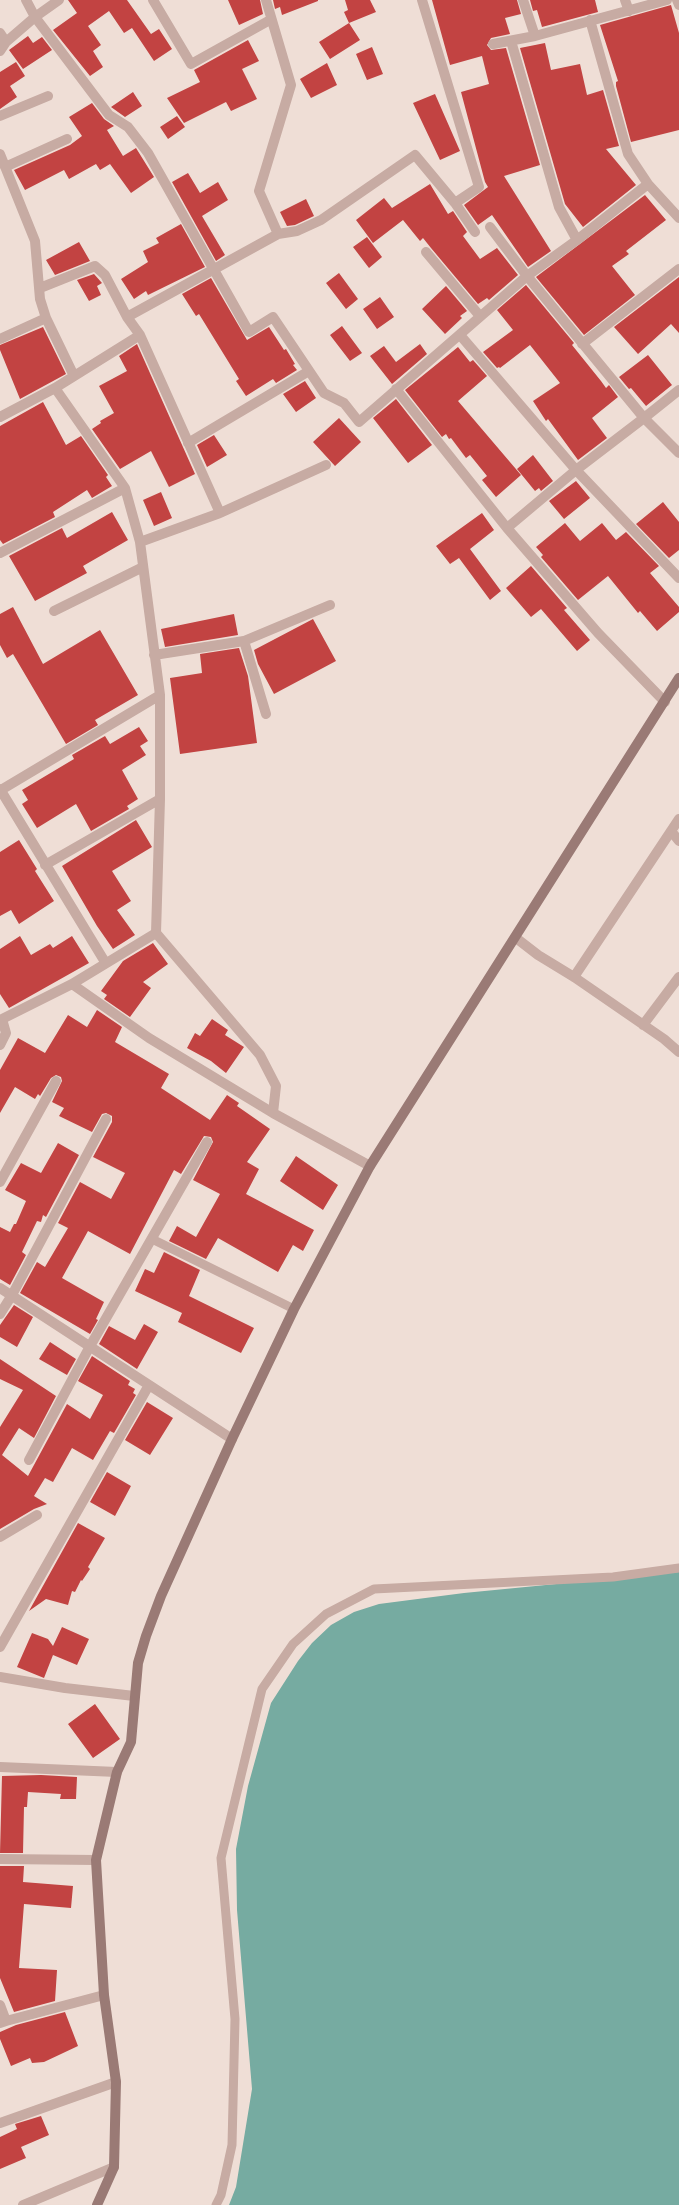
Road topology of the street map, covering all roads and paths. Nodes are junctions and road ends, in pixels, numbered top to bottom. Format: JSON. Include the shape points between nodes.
{"nodes":[{"id":1,"x":26,"y":0,"type":"edge"},
{"id":2,"x":59,"y":0,"type":"edge"},
{"id":3,"x":153,"y":0,"type":"edge"},
{"id":4,"x":266,"y":0,"type":"edge"},
{"id":5,"x":422,"y":0,"type":"edge"},
{"id":6,"x":523,"y":0,"type":"edge"},
{"id":7,"x":625,"y":0,"type":"edge"},
{"id":8,"x":667,"y":0,"type":"edge"},
{"id":9,"x":677,"y":0,"type":"edge"},
{"id":10,"x":679,"y":4,"type":"edge"},
{"id":11,"x":629,"y":11,"type":"junction"},
{"id":12,"x":35,"y":17,"type":"junction"},
{"id":13,"x":270,"y":20,"type":"junction"},
{"id":14,"x":590,"y":20,"type":"junction"},
{"id":15,"x":0,"y":33,"type":"edge"},
{"id":16,"x":535,"y":36,"type":"junction"},
{"id":17,"x":511,"y":41,"type":"junction"},
{"id":18,"x":492,"y":44,"type":"dead end"},
{"id":19,"x":3,"y":46,"type":"edge"},
{"id":20,"x":48,"y":96,"type":"dead end"},
{"id":21,"x":0,"y":116,"type":"edge"},
{"id":22,"x":67,"y":139,"type":"dead end"},
{"id":23,"x":0,"y":154,"type":"edge"},
{"id":24,"x":5,"y":167,"type":"junction"},
{"id":25,"x":648,"y":184,"type":"junction"},
{"id":26,"x":455,"y":203,"type":"junction"},
{"id":27,"x":679,"y":218,"type":"edge"},
{"id":28,"x":490,"y":227,"type":"dead end"},
{"id":29,"x":475,"y":232,"type":"dead end"},
{"id":30,"x":278,"y":234,"type":"junction"},
{"id":31,"x":577,"y":240,"type":"junction"},
{"id":32,"x":426,"y":252,"type":"dead end"},
{"id":33,"x":679,"y":269,"type":"edge"},
{"id":34,"x":214,"y":270,"type":"junction"},
{"id":35,"x":527,"y":276,"type":"junction"},
{"id":36,"x":40,"y":288,"type":"junction"},
{"id":37,"x":479,"y":315,"type":"junction"},
{"id":38,"x":127,"y":317,"type":"junction"},
{"id":39,"x":46,"y":318,"type":"junction"},
{"id":40,"x":140,"y":335,"type":"junction"},
{"id":41,"x":460,"y":335,"type":"junction"},
{"id":42,"x":0,"y":339,"type":"edge"},
{"id":43,"x":582,"y":344,"type":"junction"},
{"id":44,"x":309,"y":371,"type":"junction"},
{"id":45,"x":74,"y":376,"type":"junction"},
{"id":46,"x":55,"y":388,"type":"junction"},
{"id":47,"x":396,"y":389,"type":"junction"},
{"id":48,"x":679,"y":390,"type":"edge"},
{"id":49,"x":0,"y":417,"type":"edge"},
{"id":50,"x":644,"y":418,"type":"junction"},
{"id":51,"x":188,"y":443,"type":"junction"},
{"id":52,"x":679,"y":453,"type":"edge"},
{"id":53,"x":326,"y":465,"type":"dead end"},
{"id":54,"x":576,"y":470,"type":"junction"},
{"id":55,"x":125,"y":488,"type":"junction"},
{"id":56,"x":220,"y":513,"type":"junction"},
{"id":57,"x":507,"y":528,"type":"junction"},
{"id":58,"x":140,"y":542,"type":"junction"},
{"id":59,"x":0,"y":553,"type":"edge"},
{"id":60,"x":143,"y":567,"type":"junction"},
{"id":61,"x":679,"y":578,"type":"edge"},
{"id":62,"x":330,"y":605,"type":"dead end"},
{"id":63,"x":54,"y":611,"type":"dead end"},
{"id":64,"x":244,"y":641,"type":"junction"},
{"id":65,"x":154,"y":655,"type":"junction"},
{"id":66,"x":679,"y":678,"type":"edge"},
{"id":67,"x":160,"y":695,"type":"junction"},
{"id":68,"x":665,"y":702,"type":"junction"},
{"id":69,"x":266,"y":714,"type":"dead end"},
{"id":70,"x":0,"y":790,"type":"edge"},
{"id":71,"x":160,"y":799,"type":"junction"},
{"id":72,"x":679,"y":819,"type":"edge"},
{"id":73,"x":671,"y":831,"type":"junction"},
{"id":74,"x":679,"y":841,"type":"edge"},
{"id":75,"x":45,"y":864,"type":"junction"},
{"id":76,"x":156,"y":933,"type":"junction"},
{"id":77,"x":516,"y":938,"type":"junction"},
{"id":78,"x":105,"y":962,"type":"junction"},
{"id":79,"x":574,"y":977,"type":"junction"},
{"id":80,"x":679,"y":977,"type":"edge"},
{"id":81,"x":72,"y":984,"type":"junction"},
{"id":82,"x":1,"y":1017,"type":"edge"},
{"id":83,"x":643,"y":1025,"type":"junction"},
{"id":84,"x":0,"y":1045,"type":"edge"},
{"id":85,"x":679,"y":1052,"type":"edge"},
{"id":86,"x":56,"y":1081,"type":"dead end"},
{"id":87,"x":273,"y":1112,"type":"junction"},
{"id":88,"x":106,"y":1119,"type":"dead end"},
{"id":89,"x":207,"y":1142,"type":"dead end"},
{"id":90,"x":370,"y":1166,"type":"junction"},
{"id":91,"x":0,"y":1182,"type":"edge"},
{"id":92,"x":152,"y":1239,"type":"junction"},
{"id":93,"x":0,"y":1288,"type":"edge"},
{"id":94,"x":12,"y":1296,"type":"junction"},
{"id":95,"x":294,"y":1308,"type":"junction"},
{"id":96,"x":0,"y":1314,"type":"edge"},
{"id":97,"x":89,"y":1348,"type":"junction"},
{"id":98,"x":148,"y":1385,"type":"junction"},
{"id":99,"x":232,"y":1439,"type":"junction"},
{"id":100,"x":29,"y":1460,"type":"dead end"},
{"id":101,"x":37,"y":1515,"type":"dead end"},
{"id":102,"x":0,"y":1537,"type":"edge"},
{"id":103,"x":679,"y":1568,"type":"edge"},
{"id":104,"x":0,"y":1647,"type":"edge"},
{"id":105,"x":0,"y":1677,"type":"edge"},
{"id":106,"x":134,"y":1696,"type":"junction"},
{"id":107,"x":0,"y":1767,"type":"edge"},
{"id":108,"x":117,"y":1772,"type":"junction"},
{"id":109,"x":0,"y":1859,"type":"edge"},
{"id":110,"x":96,"y":1860,"type":"junction"},
{"id":111,"x":104,"y":1995,"type":"junction"},
{"id":112,"x":0,"y":2006,"type":"edge"},
{"id":113,"x":3,"y":2022,"type":"edge"},
{"id":114,"x":116,"y":2082,"type":"junction"},
{"id":115,"x":0,"y":2123,"type":"edge"},
{"id":116,"x":114,"y":2167,"type":"junction"},
{"id":117,"x":23,"y":2205,"type":"edge"},
{"id":118,"x":97,"y":2205,"type":"edge"},
{"id":119,"x":216,"y":2205,"type":"edge"}],
"edges":[{"from":1,"to":12,"type":"street"},
{"from":2,"to":12,"type":"street"},
{"from":3,"to":13,"type":"street","via":[[191,64]]},
{"from":4,"to":13,"type":"street"},
{"from":5,"to":26,"type":"street","via":[[479,187]]},
{"from":6,"to":16,"type":"street"},
{"from":7,"to":11,"type":"street"},
{"from":8,"to":11,"type":"street"},
{"from":9,"to":10,"type":"street"},
{"from":11,"to":14,"type":"street"},
{"from":12,"to":19,"type":"street"},
{"from":12,"to":34,"type":"street","via":[[109,115],[128,127],[148,154]]},
{"from":13,"to":30,"type":"street","via":[[291,85],[259,191]]},
{"from":14,"to":16,"type":"street"},
{"from":14,"to":25,"type":"street","via":[[628,154]]},
{"from":15,"to":19,"type":"street"},
{"from":16,"to":17,"type":"street"},
{"from":17,"to":18,"type":"street"},
{"from":17,"to":31,"type":"street","via":[[559,207]]},
{"from":20,"to":21,"type":"street"},
{"from":22,"to":24,"type":"street"},
{"from":23,"to":24,"type":"street"},
{"from":24,"to":36,"type":"street","via":[[35,241]]},
{"from":25,"to":27,"type":"street"},
{"from":25,"to":31,"type":"street"},
{"from":26,"to":29,"type":"street"},
{"from":26,"to":30,"type":"street","via":[[415,155],[321,220],[297,231]]},
{"from":28,"to":35,"type":"street"},
{"from":30,"to":34,"type":"street"},
{"from":31,"to":35,"type":"street"},
{"from":32,"to":37,"type":"street"},
{"from":33,"to":43,"type":"street"},
{"from":34,"to":38,"type":"street"},
{"from":34,"to":44,"type":"street","via":[[249,332],[273,317]]},
{"from":35,"to":37,"type":"street"},
{"from":35,"to":43,"type":"street"},
{"from":36,"to":38,"type":"street","via":[[95,266],[105,275]]},
{"from":36,"to":39,"type":"street","via":[[40,299]]},
{"from":37,"to":41,"type":"street"},
{"from":38,"to":40,"type":"street"},
{"from":39,"to":42,"type":"street"},
{"from":39,"to":45,"type":"street"},
{"from":40,"to":45,"type":"street"},
{"from":40,"to":51,"type":"street"},
{"from":41,"to":47,"type":"street"},
{"from":41,"to":54,"type":"street"},
{"from":43,"to":50,"type":"street"},
{"from":44,"to":47,"type":"street","via":[[324,393],[344,403],[359,422]]},
{"from":44,"to":51,"type":"street"},
{"from":45,"to":46,"type":"street"},
{"from":46,"to":49,"type":"street"},
{"from":46,"to":55,"type":"street"},
{"from":47,"to":57,"type":"street"},
{"from":48,"to":50,"type":"street"},
{"from":50,"to":52,"type":"street"},
{"from":50,"to":54,"type":"street"},
{"from":51,"to":56,"type":"street"},
{"from":53,"to":56,"type":"street"},
{"from":54,"to":57,"type":"street"},
{"from":54,"to":61,"type":"street"},
{"from":55,"to":58,"type":"street"},
{"from":55,"to":59,"type":"street"},
{"from":56,"to":58,"type":"street"},
{"from":57,"to":68,"type":"street","via":[[598,633]]},
{"from":58,"to":60,"type":"street"},
{"from":60,"to":63,"type":"street"},
{"from":60,"to":65,"type":"street"},
{"from":62,"to":64,"type":"street"},
{"from":64,"to":65,"type":"street"},
{"from":64,"to":69,"type":"street"},
{"from":65,"to":67,"type":"street"},
{"from":66,"to":68,"type":"street"},
{"from":67,"to":70,"type":"street"},
{"from":67,"to":71,"type":"street"},
{"from":68,"to":77,"type":"street"},
{"from":70,"to":75,"type":"street"},
{"from":71,"to":75,"type":"street"},
{"from":71,"to":76,"type":"street"},
{"from":72,"to":73,"type":"street"},
{"from":73,"to":74,"type":"street"},
{"from":73,"to":79,"type":"street"},
{"from":75,"to":78,"type":"street"},
{"from":76,"to":78,"type":"street"},
{"from":76,"to":87,"type":"street","via":[[260,1055],[276,1086]]},
{"from":77,"to":79,"type":"street"},
{"from":77,"to":90,"type":"street"},
{"from":78,"to":81,"type":"street"},
{"from":79,"to":83,"type":"street"},
{"from":80,"to":83,"type":"street"},
{"from":81,"to":82,"type":"street"},
{"from":81,"to":87,"type":"street","via":[[149,1038]]},
{"from":82,"to":84,"type":"street","via":[[6,1033]]},
{"from":83,"to":85,"type":"street"},
{"from":86,"to":91,"type":"street"},
{"from":87,"to":90,"type":"street"},
{"from":88,"to":94,"type":"street"},
{"from":89,"to":92,"type":"street"},
{"from":90,"to":95,"type":"street"},
{"from":92,"to":95,"type":"lane"},
{"from":92,"to":97,"type":"street"},
{"from":93,"to":94,"type":"street"},
{"from":94,"to":96,"type":"street"},
{"from":94,"to":97,"type":"street"},
{"from":95,"to":99,"type":"street"},
{"from":97,"to":98,"type":"street"},
{"from":97,"to":100,"type":"street"},
{"from":98,"to":99,"type":"street"},
{"from":98,"to":104,"type":"street"},
{"from":99,"to":106,"type":"street","via":[[161,1596],[138,1663]]},
{"from":101,"to":102,"type":"street"},
{"from":103,"to":119,"type":"lane","via":[[613,1577],[374,1590],[326,1614],[293,1644],[262,1689],[221,1858],[235,2027],[232,2145],[221,2195]]},
{"from":105,"to":106,"type":"street"},
{"from":106,"to":108,"type":"street","via":[[131,1742]]},
{"from":107,"to":108,"type":"street"},
{"from":108,"to":110,"type":"street"},
{"from":109,"to":110,"type":"street"},
{"from":110,"to":111,"type":"street"},
{"from":111,"to":113,"type":"street"},
{"from":111,"to":114,"type":"street"},
{"from":112,"to":113,"type":"street"},
{"from":114,"to":115,"type":"street"},
{"from":114,"to":116,"type":"street"},
{"from":116,"to":117,"type":"street"},
{"from":116,"to":118,"type":"street"}]}
